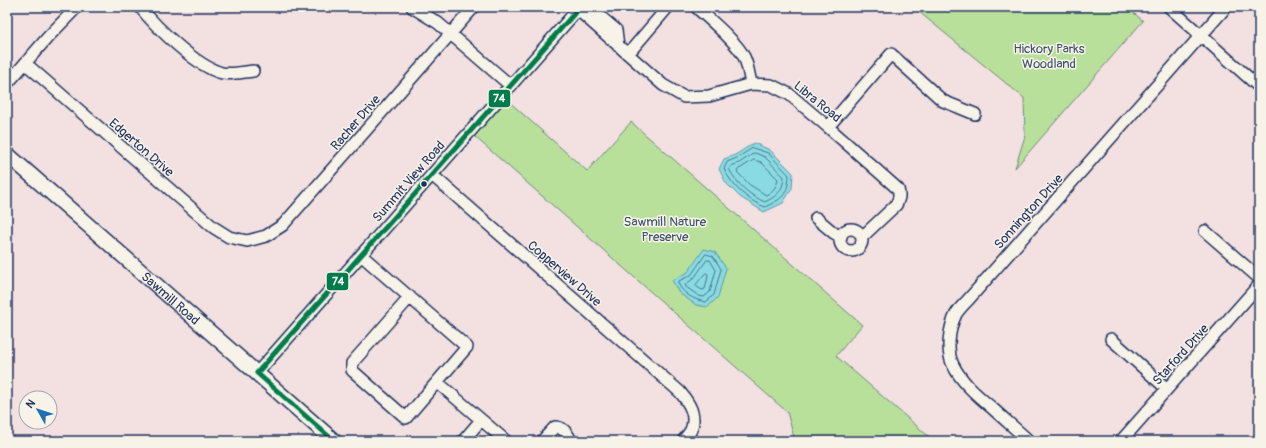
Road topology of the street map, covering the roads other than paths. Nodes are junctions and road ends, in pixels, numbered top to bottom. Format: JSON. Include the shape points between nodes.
{"nodes":[{"id":1,"x":77,"y":7,"type":"edge"},
{"id":2,"x":140,"y":7,"type":"edge"},
{"id":3,"x":412,"y":7,"type":"edge"},
{"id":4,"x":474,"y":7,"type":"edge"},
{"id":5,"x":589,"y":7,"type":"edge"},
{"id":6,"x":668,"y":7,"type":"edge"},
{"id":7,"x":696,"y":7,"type":"edge"},
{"id":8,"x":1169,"y":7,"type":"edge"},
{"id":9,"x":1226,"y":7,"type":"edge"},
{"id":10,"x":579,"y":8,"type":"edge"},
{"id":11,"x":450,"y":34,"type":"junction"},
{"id":12,"x":1201,"y":35,"type":"junction"},
{"id":13,"x":618,"y":46,"type":"junction"},
{"id":14,"x":628,"y":54,"type":"junction"},
{"id":15,"x":25,"y":63,"type":"junction"},
{"id":16,"x":253,"y":71,"type":"dead end"},
{"id":17,"x":7,"y":84,"type":"edge"},
{"id":18,"x":751,"y":84,"type":"junction"},
{"id":19,"x":511,"y":86,"type":"junction"},
{"id":20,"x":1259,"y":87,"type":"edge"},
{"id":21,"x":975,"y":114,"type":"dead end"},
{"id":22,"x":828,"y":126,"type":"junction"},
{"id":23,"x":7,"y":154,"type":"edge"},
{"id":24,"x":432,"y":175,"type":"junction"},
{"id":25,"x":816,"y":218,"type":"dead end"},
{"id":26,"x":1205,"y":231,"type":"dead end"},
{"id":27,"x":841,"y":237,"type":"junction"},
{"id":28,"x":862,"y":237,"type":"junction"},
{"id":29,"x":247,"y":241,"type":"joint"},
{"id":30,"x":361,"y":255,"type":"junction"},
{"id":31,"x":1259,"y":278,"type":"edge"},
{"id":32,"x":1259,"y":285,"type":"edge"},
{"id":33,"x":410,"y":297,"type":"junction"},
{"id":34,"x":1111,"y":339,"type":"dead end"},
{"id":35,"x":257,"y":373,"type":"junction"},
{"id":36,"x":437,"y":382,"type":"junction"},
{"id":37,"x":1167,"y":388,"type":"junction"},
{"id":38,"x":481,"y":420,"type":"junction"},
{"id":39,"x":334,"y":441,"type":"edge"},
{"id":40,"x":463,"y":441,"type":"edge"},
{"id":41,"x":506,"y":441,"type":"edge"},
{"id":42,"x":542,"y":441,"type":"edge"},
{"id":43,"x":571,"y":441,"type":"edge"},
{"id":44,"x":683,"y":441,"type":"edge"},
{"id":45,"x":1029,"y":441,"type":"edge"},
{"id":46,"x":1121,"y":441,"type":"edge"}],
"edges":[{"from":1,"to":15,"type":"street"},
{"from":2,"to":16,"type":"street","via":[[194,59],[222,73]]},
{"from":3,"to":11,"type":"street","via":[[438,23]]},
{"from":4,"to":11,"type":"street","name":"Racher Drive"},
{"from":5,"to":13,"type":"street","via":[[616,30]]},
{"from":6,"to":14,"type":"street"},
{"from":7,"to":18,"type":"street","via":[[743,55]]},
{"from":8,"to":12,"type":"street"},
{"from":9,"to":12,"type":"street","name":"Sonnington Drive"},
{"from":10,"to":13,"type":"street","name":"Libra Road"},
{"from":10,"to":19,"type":"street","name":"Summit View Road"},
{"from":11,"to":19,"type":"street"},
{"from":11,"to":29,"type":"street","name":"Racher Drive","via":[[283,225],[266,236]]},
{"from":12,"to":20,"type":"street"},
{"from":12,"to":45,"type":"street","name":"Sonnington Drive","via":[[956,314],[949,339],[950,351],[953,364],[962,380]]},
{"from":13,"to":14,"type":"street","name":"Libra Road"},
{"from":14,"to":18,"type":"street","name":"Libra Road","via":[[663,85],[684,97],[709,96]]},
{"from":15,"to":17,"type":"street"},
{"from":15,"to":29,"type":"street","name":"Edgerton Drive","via":[[213,228],[229,237]]},
{"from":18,"to":22,"type":"street","name":"Libra Road","via":[[771,85],[789,94]]},
{"from":19,"to":24,"type":"street","name":"Summit View Road"},
{"from":21,"to":22,"type":"street","via":[[943,101],[891,54]]},
{"from":22,"to":28,"type":"street","name":"Libra Road","via":[[894,185],[900,195],[896,205]]},
{"from":23,"to":35,"type":"main road","name":"Sawmill Road"},
{"from":24,"to":30,"type":"street","name":"Summit View Road"},
{"from":24,"to":44,"type":"street","name":"Copperview Drive","via":[[680,392],[689,403],[693,416],[690,430]]},
{"from":25,"to":27,"type":"street"},
{"from":26,"to":31,"type":"street"},
{"from":27,"to":28,"type":"street","via":[[851,228],[861,233]]},
{"from":27,"to":28,"type":"street","via":[[841,244],[850,251],[860,247]]},
{"from":30,"to":33,"type":"street"},
{"from":30,"to":35,"type":"street","name":"Summit View Road"},
{"from":32,"to":37,"type":"street","name":"Starford Drive"},
{"from":33,"to":36,"type":"street","via":[[468,346]]},
{"from":33,"to":36,"type":"street","via":[[352,363],[352,370],[406,418]]},
{"from":34,"to":37,"type":"street"},
{"from":35,"to":39,"type":"main road","name":"Sawmill Road"},
{"from":36,"to":38,"type":"street"},
{"from":37,"to":46,"type":"street","name":"Starford Drive"},
{"from":38,"to":40,"type":"street"},
{"from":38,"to":41,"type":"street"},
{"from":42,"to":43,"type":"street","via":[[555,427],[559,427]]}]}
